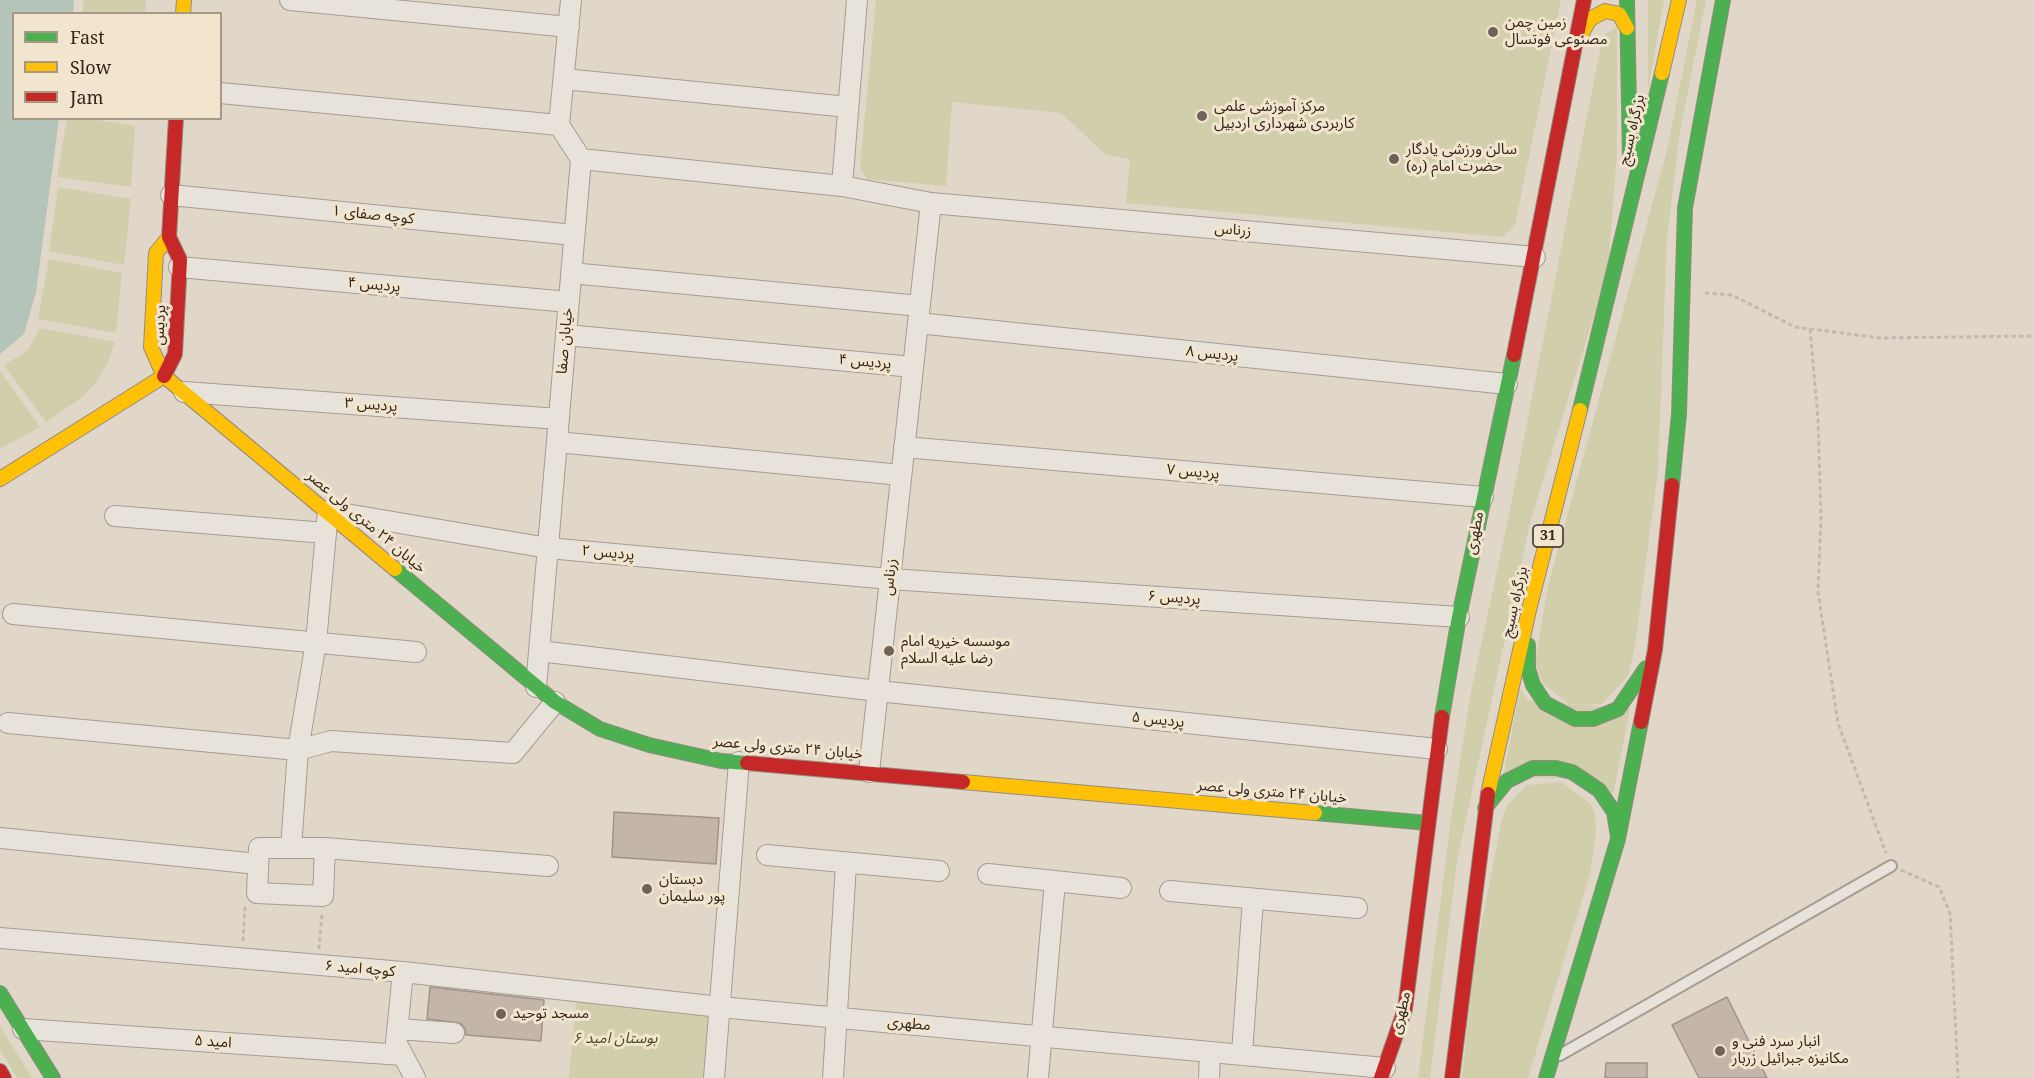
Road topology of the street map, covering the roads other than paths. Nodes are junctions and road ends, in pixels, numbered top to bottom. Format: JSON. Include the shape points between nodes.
{"nodes":[{"id":1,"x":290,"y":0,"type":"edge"},
{"id":2,"x":572,"y":0,"type":"edge"},
{"id":3,"x":857,"y":0,"type":"edge"},
{"id":4,"x":1584,"y":0,"type":"edge"},
{"id":5,"x":1626,"y":0,"type":"edge"},
{"id":6,"x":1679,"y":0,"type":"edge"},
{"id":7,"x":1723,"y":0,"type":"edge"},
{"id":8,"x":569,"y":27,"type":"junction"},
{"id":9,"x":1627,"y":28,"type":"junction"},
{"id":10,"x":1576,"y":44,"type":"junction"},
{"id":11,"x":564,"y":79,"type":"junction"},
{"id":12,"x":222,"y":93,"type":"edge"},
{"id":13,"x":848,"y":107,"type":"junction"},
{"id":14,"x":176,"y":120,"type":"edge"},
{"id":15,"x":559,"y":125,"type":"junction"},
{"id":16,"x":581,"y":159,"type":"junction"},
{"id":17,"x":842,"y":186,"type":"junction"},
{"id":18,"x":171,"y":195,"type":"junction"},
{"id":19,"x":931,"y":202,"type":"junction"},
{"id":20,"x":1630,"y":210,"type":"junction"},
{"id":21,"x":574,"y":235,"type":"junction"},
{"id":22,"x":169,"y":237,"type":"junction"},
{"id":23,"x":1535,"y":257,"type":"junction"},
{"id":24,"x":179,"y":267,"type":"junction"},
{"id":25,"x":571,"y":273,"type":"junction"},
{"id":26,"x":569,"y":302,"type":"junction"},
{"id":27,"x":919,"y":314,"type":"junction"},
{"id":28,"x":566,"y":335,"type":"junction"},
{"id":29,"x":913,"y":367,"type":"junction"},
{"id":30,"x":164,"y":376,"type":"junction"},
{"id":31,"x":1507,"y":384,"type":"junction"},
{"id":32,"x":184,"y":392,"type":"junction"},
{"id":33,"x":559,"y":418,"type":"junction"},
{"id":34,"x":557,"y":442,"type":"junction"},
{"id":35,"x":904,"y":447,"type":"junction"},
{"id":36,"x":901,"y":475,"type":"junction"},
{"id":37,"x":0,"y":479,"type":"edge"},
{"id":38,"x":1483,"y":497,"type":"junction"},
{"id":39,"x":328,"y":511,"type":"junction"},
{"id":40,"x":115,"y":516,"type":"dead end"},
{"id":41,"x":326,"y":533,"type":"junction"},
{"id":42,"x":548,"y":548,"type":"junction"},
{"id":43,"x":890,"y":579,"type":"junction"},
{"id":44,"x":1529,"y":610,"type":"junction"},
{"id":45,"x":13,"y":614,"type":"dead end"},
{"id":46,"x":1458,"y":617,"type":"junction"},
{"id":47,"x":316,"y":642,"type":"junction"},
{"id":48,"x":1655,"y":650,"type":"junction"},
{"id":49,"x":539,"y":651,"type":"junction"},
{"id":50,"x":416,"y":652,"type":"dead end"},
{"id":51,"x":536,"y":687,"type":"junction"},
{"id":52,"x":878,"y":691,"type":"junction"},
{"id":53,"x":555,"y":702,"type":"junction"},
{"id":54,"x":8,"y":723,"type":"dead end"},
{"id":55,"x":1437,"y":748,"type":"junction"},
{"id":56,"x":298,"y":750,"type":"junction"},
{"id":57,"x":739,"y":762,"type":"junction"},
{"id":58,"x":869,"y":772,"type":"junction"},
{"id":59,"x":1485,"y":808,"type":"junction"},
{"id":60,"x":1428,"y":824,"type":"junction"},
{"id":61,"x":0,"y":838,"type":"edge"},
{"id":62,"x":1618,"y":839,"type":"junction"},
{"id":63,"x":291,"y":848,"type":"junction"},
{"id":64,"x":325,"y":848,"type":"junction"},
{"id":65,"x":766,"y":855,"type":"dead end"},
{"id":66,"x":258,"y":864,"type":"junction"},
{"id":67,"x":846,"y":864,"type":"junction"},
{"id":68,"x":548,"y":866,"type":"dead end"},
{"id":69,"x":1891,"y":866,"type":"road end"},
{"id":70,"x":939,"y":871,"type":"dead end"},
{"id":71,"x":988,"y":874,"type":"dead end"},
{"id":72,"x":1055,"y":881,"type":"junction"},
{"id":73,"x":1121,"y":888,"type":"dead end"},
{"id":74,"x":1170,"y":891,"type":"dead end"},
{"id":75,"x":1253,"y":899,"type":"junction"},
{"id":76,"x":1357,"y":908,"type":"dead end"},
{"id":77,"x":0,"y":938,"type":"edge"},
{"id":78,"x":403,"y":972,"type":"junction"},
{"id":79,"x":0,"y":993,"type":"edge"},
{"id":80,"x":720,"y":1007,"type":"junction"},
{"id":81,"x":837,"y":1017,"type":"junction"},
{"id":82,"x":23,"y":1029,"type":"junction"},
{"id":83,"x":398,"y":1029,"type":"junction"},
{"id":84,"x":454,"y":1033,"type":"road end"},
{"id":85,"x":1041,"y":1037,"type":"junction"},
{"id":86,"x":1210,"y":1052,"type":"junction"},
{"id":87,"x":1242,"y":1053,"type":"junction"},
{"id":88,"x":403,"y":1055,"type":"junction"},
{"id":89,"x":1552,"y":1060,"type":"junction"},
{"id":90,"x":0,"y":1071,"type":"edge"},
{"id":91,"x":1383,"y":1073,"type":"edge"},
{"id":92,"x":4,"y":1078,"type":"edge"},
{"id":93,"x":53,"y":1078,"type":"edge"},
{"id":94,"x":415,"y":1078,"type":"edge"},
{"id":95,"x":714,"y":1078,"type":"edge"},
{"id":96,"x":833,"y":1078,"type":"edge"},
{"id":97,"x":1038,"y":1078,"type":"edge"},
{"id":98,"x":1209,"y":1078,"type":"edge"},
{"id":99,"x":1452,"y":1078,"type":"edge"},
{"id":100,"x":1546,"y":1078,"type":"edge"}],
"edges":[{"from":1,"to":8,"type":"street"},
{"from":2,"to":8,"type":"street"},
{"from":3,"to":13,"type":"street"},
{"from":4,"to":10,"type":"main road","name":"مطهری"},
{"from":5,"to":9,"type":"main road"},
{"from":6,"to":20,"type":"main road","name":"بزرگراه بسیج","number":"31"},
{"from":7,"to":48,"type":"main road","via":[[1686,208],[1679,414]]},
{"from":8,"to":11,"type":"street"},
{"from":9,"to":10,"type":"main road","via":[[1613,11],[1597,13]]},
{"from":9,"to":20,"type":"main road"},
{"from":10,"to":23,"type":"main road","name":"مطهری"},
{"from":11,"to":13,"type":"street"},
{"from":11,"to":15,"type":"street"},
{"from":12,"to":15,"type":"street"},
{"from":13,"to":17,"type":"street"},
{"from":14,"to":18,"type":"main road","name":"پردیس"},
{"from":15,"to":16,"type":"street"},
{"from":16,"to":17,"type":"street","name":"زرناس"},
{"from":16,"to":21,"type":"street","name":"خیابان صفا"},
{"from":17,"to":19,"type":"street","name":"زرناس"},
{"from":18,"to":21,"type":"street","name":"کوچه صفای ۱"},
{"from":18,"to":22,"type":"main road","name":"پردیس"},
{"from":19,"to":23,"type":"street","name":"زرناس"},
{"from":19,"to":27,"type":"street","name":"زرناس"},
{"from":20,"to":44,"type":"main road","name":"بزرگراه بسیج","number":"31"},
{"from":21,"to":25,"type":"street","name":"خیابان صفا"},
{"from":22,"to":24,"type":"main road","name":"پردیس","via":[[180,260]]},
{"from":22,"to":30,"type":"main road","name":"پردیس","via":[[156,253],[150,347]]},
{"from":23,"to":31,"type":"main road","name":"مطهری"},
{"from":24,"to":26,"type":"street","name":"پردیس ۴"},
{"from":24,"to":30,"type":"main road","name":"پردیس","via":[[175,354]]},
{"from":25,"to":26,"type":"street","name":"خیابان صفا"},
{"from":25,"to":27,"type":"street","name":"پردیس ۸"},
{"from":26,"to":28,"type":"street","name":"خیابان صفا"},
{"from":27,"to":29,"type":"street","name":"زرناس"},
{"from":27,"to":31,"type":"street","name":"پردیس ۸"},
{"from":28,"to":29,"type":"street","name":"پردیس ۴"},
{"from":28,"to":33,"type":"street","name":"خیابان صفا"},
{"from":29,"to":35,"type":"street","name":"زرناس"},
{"from":30,"to":32,"type":"main road","name":"خیابان ۲۴ متری ولی عصر"},
{"from":30,"to":37,"type":"main road"},
{"from":31,"to":38,"type":"main road","name":"مطهری"},
{"from":32,"to":33,"type":"street","name":"پردیس ۳"},
{"from":32,"to":39,"type":"main road","name":"خیابان ۲۴ متری ولی عصر"},
{"from":33,"to":34,"type":"street","name":"خیابان صفا"},
{"from":34,"to":36,"type":"street"},
{"from":34,"to":42,"type":"street","name":"خیابان صفا"},
{"from":35,"to":36,"type":"street","name":"زرناس"},
{"from":35,"to":38,"type":"street","name":"پردیس ۷"},
{"from":36,"to":43,"type":"street","name":"زرناس"},
{"from":38,"to":46,"type":"main road","name":"مطهری"},
{"from":39,"to":41,"type":"street"},
{"from":39,"to":42,"type":"street","name":"پردیس ۲"},
{"from":39,"to":51,"type":"main road","name":"خیابان ۲۴ متری ولی عصر"},
{"from":40,"to":41,"type":"street"},
{"from":41,"to":47,"type":"street"},
{"from":42,"to":43,"type":"street","name":"پردیس ۲"},
{"from":42,"to":49,"type":"street","name":"خیابان صفا"},
{"from":43,"to":46,"type":"street","name":"پردیس ۶"},
{"from":43,"to":52,"type":"street","name":"زرناس"},
{"from":44,"to":48,"type":"main road","via":[[1528,669],[1533,685],[1545,703],[1575,719],[1593,719],[1618,709],[1638,683]]},
{"from":44,"to":59,"type":"main road","name":"بزرگراه بسیج","number":"31"},
{"from":45,"to":47,"type":"street"},
{"from":46,"to":55,"type":"main road","name":"مطهری"},
{"from":47,"to":50,"type":"street"},
{"from":47,"to":56,"type":"street"},
{"from":48,"to":62,"type":"main road"},
{"from":49,"to":51,"type":"street","name":"خیابان صفا"},
{"from":49,"to":52,"type":"street","name":"پردیس ۵"},
{"from":51,"to":53,"type":"main road","name":"خیابان ۲۴ متری ولی عصر"},
{"from":52,"to":55,"type":"street","name":"پردیس ۵"},
{"from":52,"to":58,"type":"street","name":"زرناس"},
{"from":53,"to":56,"type":"street","via":[[513,753],[332,741]]},
{"from":53,"to":57,"type":"main road","name":"خیابان ۲۴ متری ولی عصر","via":[[600,729],[649,746]]},
{"from":54,"to":56,"type":"street"},
{"from":55,"to":60,"type":"main road","name":"مطهری"},
{"from":56,"to":63,"type":"street"},
{"from":57,"to":58,"type":"main road","name":"خیابان ۲۴ متری ولی عصر"},
{"from":57,"to":80,"type":"street"},
{"from":58,"to":60,"type":"main road","name":"خیابان ۲۴ متری ولی عصر"},
{"from":59,"to":62,"type":"main road","via":[[1507,781],[1539,767],[1556,768],[1572,772],[1599,790],[1614,812]]},
{"from":59,"to":99,"type":"main road","name":"بزرگراه بسیج","number":"31"},
{"from":60,"to":91,"type":"main road","name":"مطهری","via":[[1405,1009]]},
{"from":61,"to":66,"type":"street"},
{"from":62,"to":89,"type":"main road"},
{"from":63,"to":64,"type":"street"},
{"from":63,"to":66,"type":"street","via":[[259,848]]},
{"from":64,"to":66,"type":"street","via":[[323,896],[257,893]]},
{"from":64,"to":68,"type":"street"},
{"from":65,"to":67,"type":"street"},
{"from":67,"to":70,"type":"street"},
{"from":67,"to":81,"type":"street"},
{"from":69,"to":89,"type":"lane"},
{"from":71,"to":72,"type":"street"},
{"from":72,"to":73,"type":"street"},
{"from":72,"to":85,"type":"street"},
{"from":74,"to":75,"type":"street"},
{"from":75,"to":76,"type":"street"},
{"from":75,"to":87,"type":"street"},
{"from":77,"to":78,"type":"street","name":"کوچه امید ۶"},
{"from":78,"to":80,"type":"street","name":"کوچه امید ۶"},
{"from":78,"to":83,"type":"street"},
{"from":79,"to":82,"type":"main road"},
{"from":80,"to":81,"type":"street","name":"مطهری"},
{"from":80,"to":95,"type":"street"},
{"from":81,"to":85,"type":"street","name":"مطهری"},
{"from":81,"to":96,"type":"street"},
{"from":82,"to":88,"type":"street","name":"امید ۵"},
{"from":82,"to":93,"type":"main road"},
{"from":83,"to":84,"type":"street"},
{"from":83,"to":88,"type":"street","via":[[396,1042]]},
{"from":85,"to":86,"type":"street","name":"مطهری"},
{"from":85,"to":97,"type":"street"},
{"from":86,"to":87,"type":"street","name":"مطهری"},
{"from":86,"to":98,"type":"street"},
{"from":87,"to":91,"type":"street","name":"مطهری"},
{"from":88,"to":94,"type":"street"},
{"from":89,"to":100,"type":"main road"},
{"from":90,"to":92,"type":"main road"}]}
